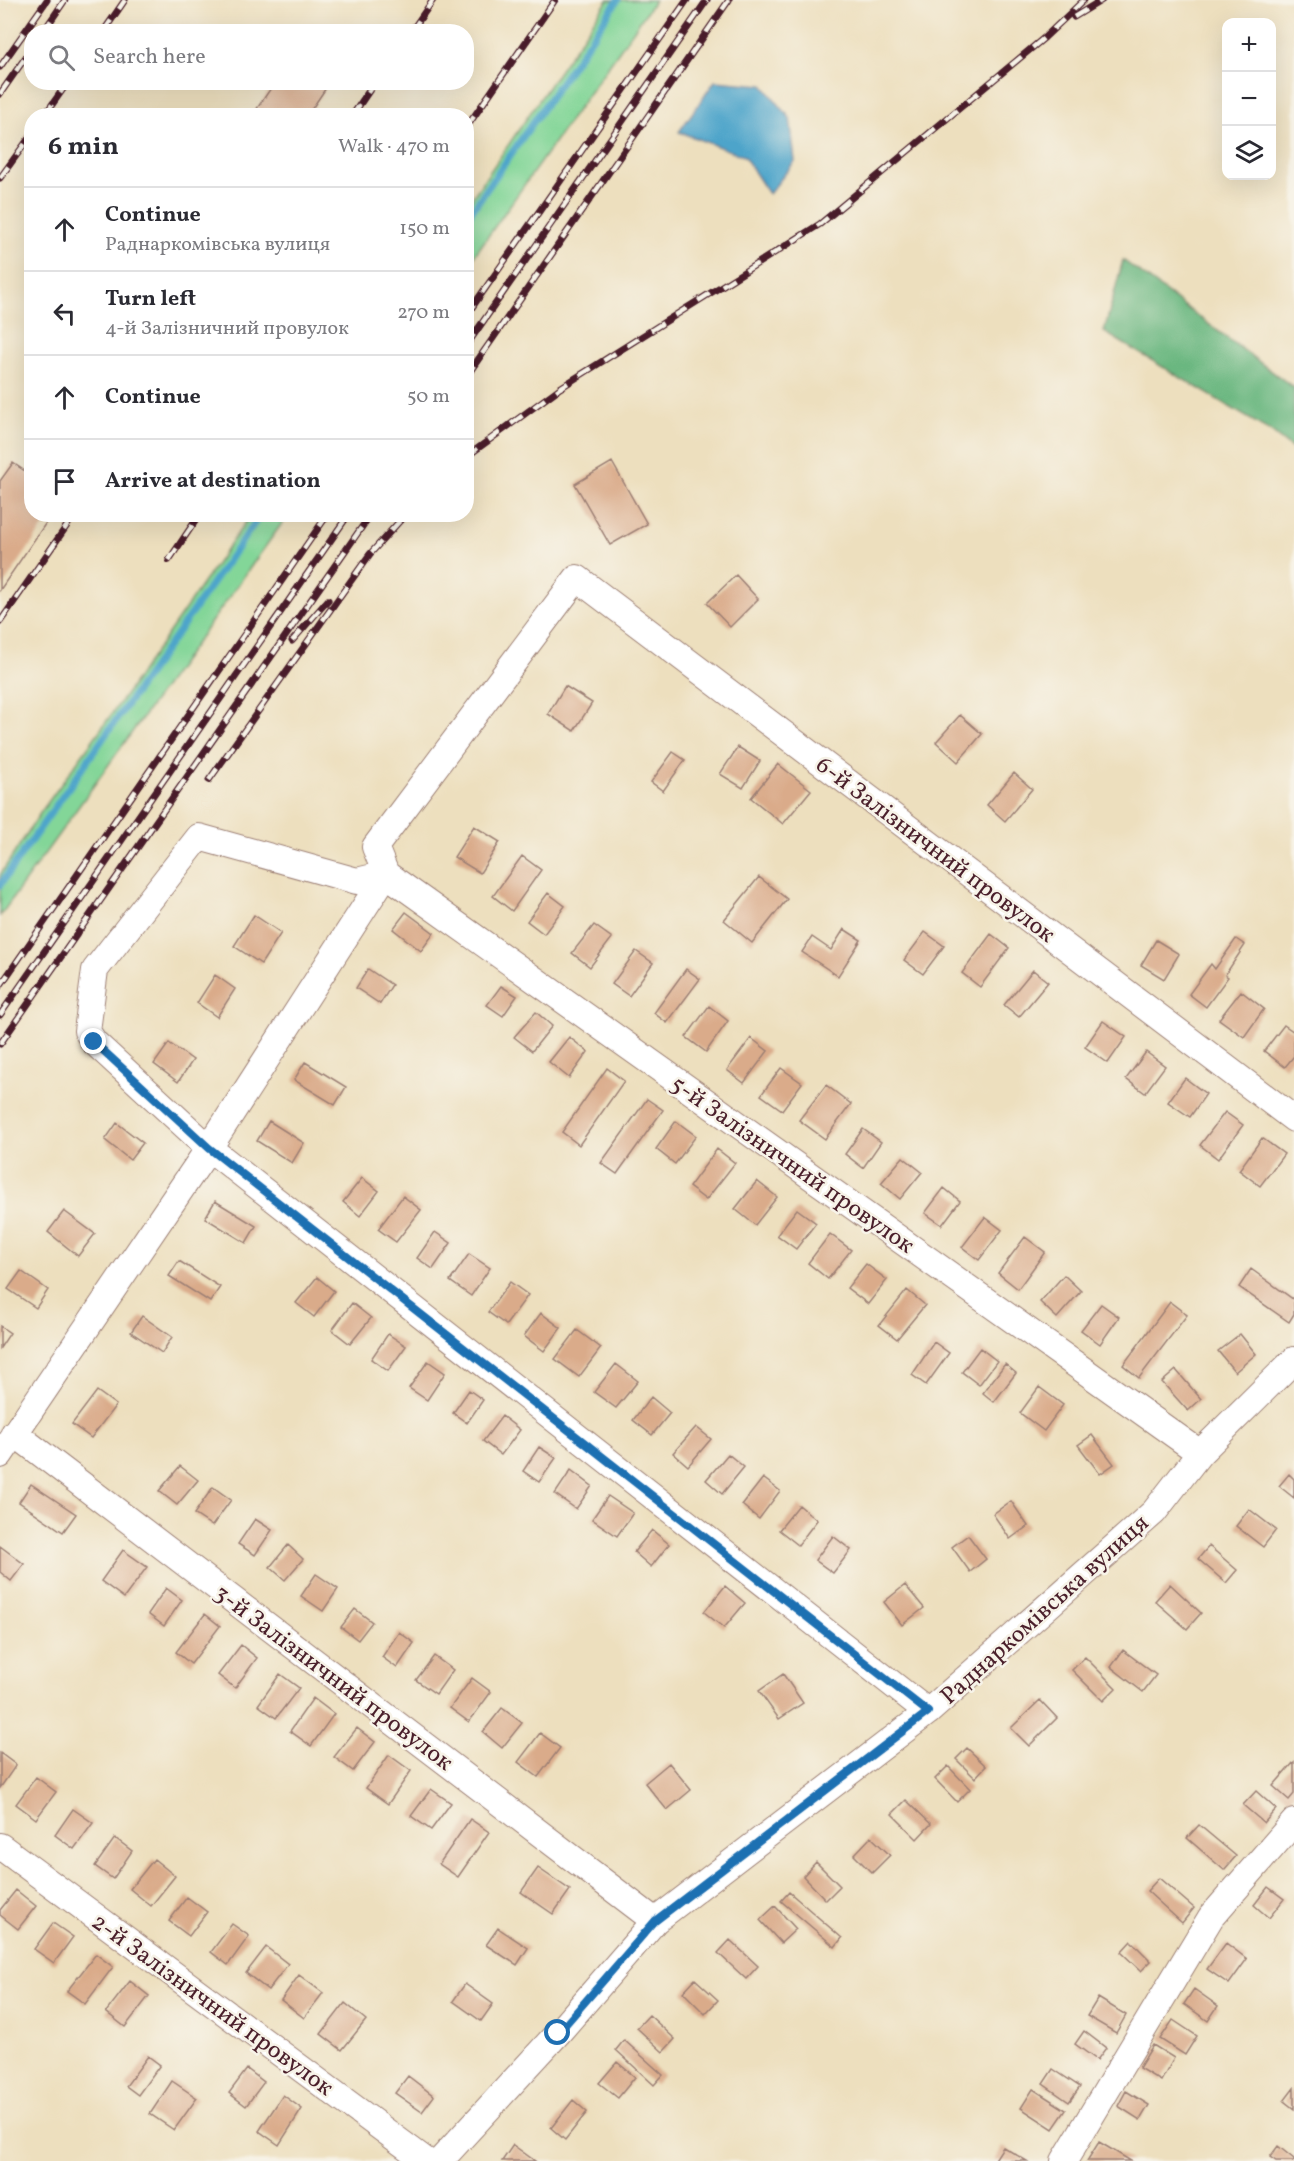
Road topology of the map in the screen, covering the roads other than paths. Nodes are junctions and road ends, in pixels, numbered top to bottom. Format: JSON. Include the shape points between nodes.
{"nodes":[{"id":1,"x":386,"y":874,"type":"junction"},
{"id":2,"x":1294,"y":1119,"type":"edge"},
{"id":3,"x":209,"y":1148,"type":"junction"},
{"id":4,"x":1294,"y":1360,"type":"edge"},
{"id":5,"x":14,"y":1433,"type":"junction"},
{"id":6,"x":1200,"y":1453,"type":"junction"},
{"id":7,"x":0,"y":1455,"type":"edge"},
{"id":8,"x":928,"y":1712,"type":"junction"},
{"id":9,"x":1294,"y":1822,"type":"edge"},
{"id":10,"x":0,"y":1846,"type":"edge"},
{"id":11,"x":655,"y":1921,"type":"junction"},
{"id":12,"x":426,"y":2161,"type":"edge"},
{"id":13,"x":440,"y":2161,"type":"edge"},
{"id":14,"x":1064,"y":2161,"type":"edge"}],
"edges":[{"from":1,"to":2,"type":"street","name":"6-й Залізничний провулок","via":[[375,847],[577,578]]},
{"from":1,"to":3,"type":"street"},
{"from":1,"to":3,"type":"street","via":[[357,881],[199,837],[95,970],[87,1031],[94,1042]]},
{"from":1,"to":6,"type":"street","name":"5-й Залізничний провулок"},
{"from":3,"to":5,"type":"street"},
{"from":3,"to":8,"type":"street"},
{"from":4,"to":6,"type":"street","name":"Раднаркомівська вулиця"},
{"from":5,"to":7,"type":"street"},
{"from":5,"to":11,"type":"street","name":"3-й Залізничний провулок"},
{"from":6,"to":8,"type":"street","name":"Раднаркомівська вулиця","via":[[1154,1512]]},
{"from":8,"to":11,"type":"street","name":"Раднаркомівська вулиця"},
{"from":9,"to":14,"type":"street","via":[[1211,1917]]},
{"from":10,"to":12,"type":"street","name":"2-й Залізничний провулок"},
{"from":11,"to":13,"type":"street","name":"Раднаркомівська вулиця"}]}
